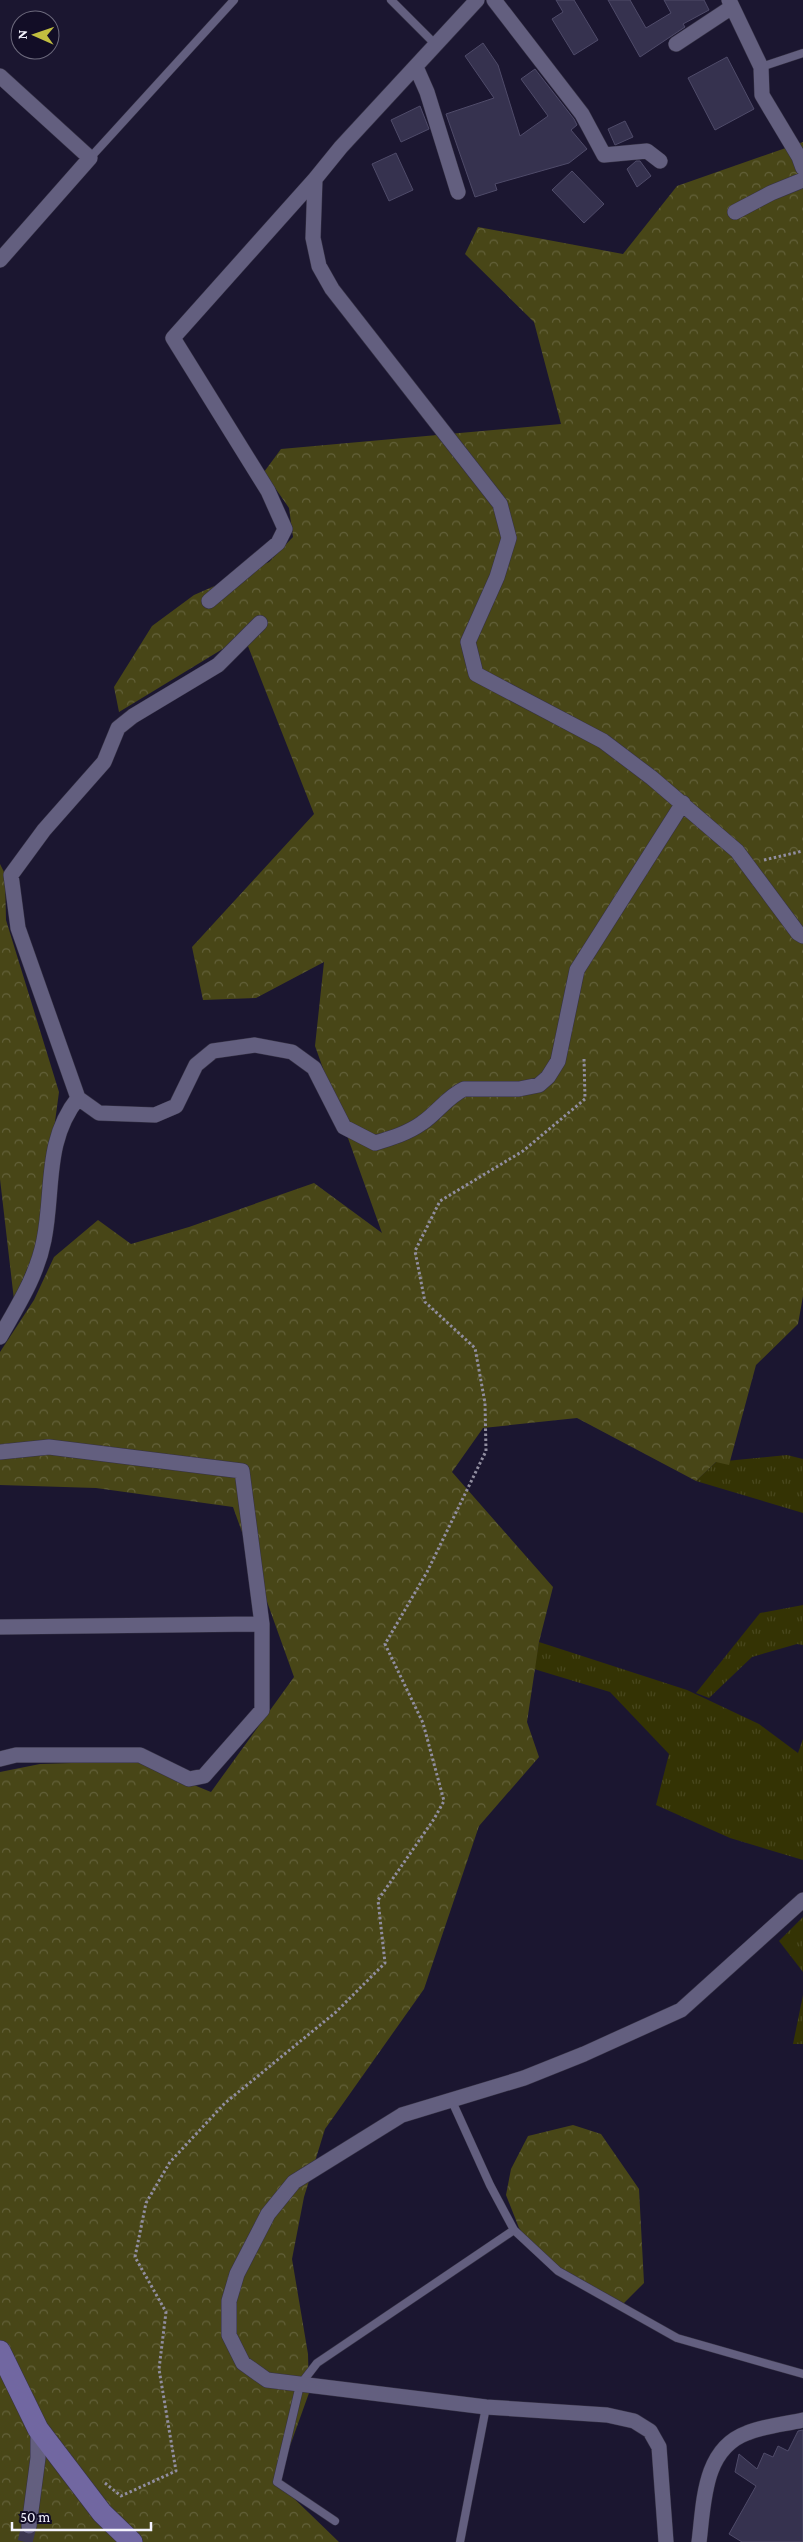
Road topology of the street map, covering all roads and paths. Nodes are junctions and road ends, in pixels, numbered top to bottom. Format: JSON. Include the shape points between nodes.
{"nodes":[{"id":1,"x":234,"y":0,"type":"edge"},
{"id":2,"x":391,"y":0,"type":"edge"},
{"id":3,"x":477,"y":0,"type":"edge"},
{"id":4,"x":494,"y":0,"type":"edge"},
{"id":5,"x":731,"y":3,"type":"edge"},
{"id":6,"x":676,"y":44,"type":"dead end"},
{"id":7,"x":436,"y":45,"type":"junction"},
{"id":8,"x":803,"y":53,"type":"edge"},
{"id":9,"x":416,"y":67,"type":"junction"},
{"id":10,"x":761,"y":67,"type":"junction"},
{"id":11,"x":0,"y":76,"type":"edge"},
{"id":12,"x":90,"y":158,"type":"junction"},
{"id":13,"x":660,"y":161,"type":"dead end"},
{"id":14,"x":803,"y":168,"type":"edge"},
{"id":15,"x":315,"y":179,"type":"junction"},
{"id":16,"x":803,"y":180,"type":"edge"},
{"id":17,"x":458,"y":192,"type":"dead end"},
{"id":18,"x":735,"y":212,"type":"dead end"},
{"id":19,"x":0,"y":260,"type":"edge"},
{"id":20,"x":208,"y":602,"type":"dead end"},
{"id":21,"x":260,"y":623,"type":"dead end"},
{"id":22,"x":683,"y":803,"type":"junction"},
{"id":23,"x":803,"y":851,"type":"edge"},
{"id":24,"x":746,"y":864,"type":"junction"},
{"id":25,"x":803,"y":936,"type":"edge"},
{"id":26,"x":584,"y":1058,"type":"dead end"},
{"id":27,"x":78,"y":1098,"type":"junction"},
{"id":28,"x":0,"y":1337,"type":"edge"},
{"id":29,"x":0,"y":1452,"type":"edge"},
{"id":30,"x":262,"y":1624,"type":"junction"},
{"id":31,"x":0,"y":1627,"type":"edge"},
{"id":32,"x":0,"y":1759,"type":"edge"},
{"id":33,"x":803,"y":1900,"type":"edge"},
{"id":34,"x":451,"y":2099,"type":"junction"},
{"id":35,"x":514,"y":2230,"type":"junction"},
{"id":36,"x":0,"y":2351,"type":"edge"},
{"id":37,"x":803,"y":2374,"type":"edge"},
{"id":38,"x":300,"y":2385,"type":"junction"},
{"id":39,"x":486,"y":2407,"type":"junction"},
{"id":40,"x":803,"y":2420,"type":"edge"},
{"id":41,"x":38,"y":2430,"type":"junction"},
{"id":42,"x":99,"y":2478,"type":"dead end"},
{"id":43,"x":335,"y":2521,"type":"dead end"},
{"id":44,"x":29,"y":2526,"type":"tunnel mouth"},
{"id":45,"x":132,"y":2542,"type":"edge"},
{"id":46,"x":460,"y":2542,"type":"edge"},
{"id":47,"x":666,"y":2542,"type":"edge"},
{"id":48,"x":699,"y":2542,"type":"edge"}],
"edges":[{"from":1,"to":12,"type":"lane"},
{"from":2,"to":7,"type":"lane"},
{"from":3,"to":7,"type":"street"},
{"from":4,"to":13,"type":"street","via":[[582,114],[604,155],[647,151]]},
{"from":5,"to":6,"type":"street"},
{"from":5,"to":10,"type":"street"},
{"from":7,"to":9,"type":"street"},
{"from":8,"to":10,"type":"lane"},
{"from":9,"to":15,"type":"street"},
{"from":9,"to":17,"type":"street"},
{"from":10,"to":14,"type":"street","via":[[762,95]]},
{"from":11,"to":12,"type":"street"},
{"from":12,"to":19,"type":"street"},
{"from":15,"to":20,"type":"street","via":[[173,338],[268,491],[286,529],[278,543]]},
{"from":15,"to":22,"type":"street","via":[[313,238],[319,266],[332,289],[500,504],[509,538],[497,577],[468,642],[476,674],[603,741]]},
{"from":16,"to":18,"type":"street","via":[[771,192]]},
{"from":21,"to":27,"type":"street","via":[[218,665],[132,716],[118,728],[104,762],[44,830],[11,875],[18,928]]},
{"from":22,"to":24,"type":"street"},
{"from":22,"to":27,"type":"street","via":[[577,970],[558,1061],[539,1085],[519,1089],[464,1089],[456,1092],[422,1123],[403,1134],[376,1143],[344,1127],[314,1068],[292,1052],[255,1045],[212,1051],[196,1065],[176,1106],[155,1115],[99,1113]]},
{"from":23,"to":24,"type":"path"},
{"from":24,"to":25,"type":"street","via":[[773,903]]},
{"from":26,"to":42,"type":"path","via":[[585,1099],[524,1151],[440,1201],[415,1252],[425,1302],[475,1348],[485,1402],[486,1451],[427,1572],[386,1644],[423,1723],[444,1801],[378,1900],[385,1963],[336,2012],[225,2103],[170,2162],[146,2203],[135,2257],[166,2312],[159,2369],[176,2472],[121,2496]]},
{"from":27,"to":28,"type":"street","via":[[66,1113],[50,1165],[44,1240],[33,1279]]},
{"from":29,"to":30,"type":"street","via":[[49,1447],[242,1471]]},
{"from":30,"to":31,"type":"street"},
{"from":30,"to":32,"type":"street","via":[[262,1710],[204,1776],[189,1779],[140,1755],[16,1755]]},
{"from":33,"to":34,"type":"street","via":[[681,2010],[524,2078]]},
{"from":34,"to":35,"type":"lane","via":[[490,2186]]},
{"from":34,"to":38,"type":"street","via":[[402,2114],[350,2145],[294,2182],[268,2214],[237,2274],[230,2301],[229,2335],[243,2363],[266,2380]]},
{"from":35,"to":37,"type":"lane","via":[[558,2271],[677,2338]]},
{"from":35,"to":38,"type":"lane","via":[[316,2363]]},
{"from":36,"to":41,"type":"street"},
{"from":38,"to":39,"type":"street"},
{"from":38,"to":43,"type":"lane","via":[[277,2482]]},
{"from":39,"to":46,"type":"lane"},
{"from":39,"to":47,"type":"street","via":[[608,2415],[634,2421],[650,2431],[659,2447]]},
{"from":40,"to":48,"type":"street","via":[[747,2432],[727,2442],[711,2468]]},
{"from":41,"to":44,"type":"street","via":[[38,2458]]},
{"from":41,"to":45,"type":"street","via":[[102,2513]]}]}
